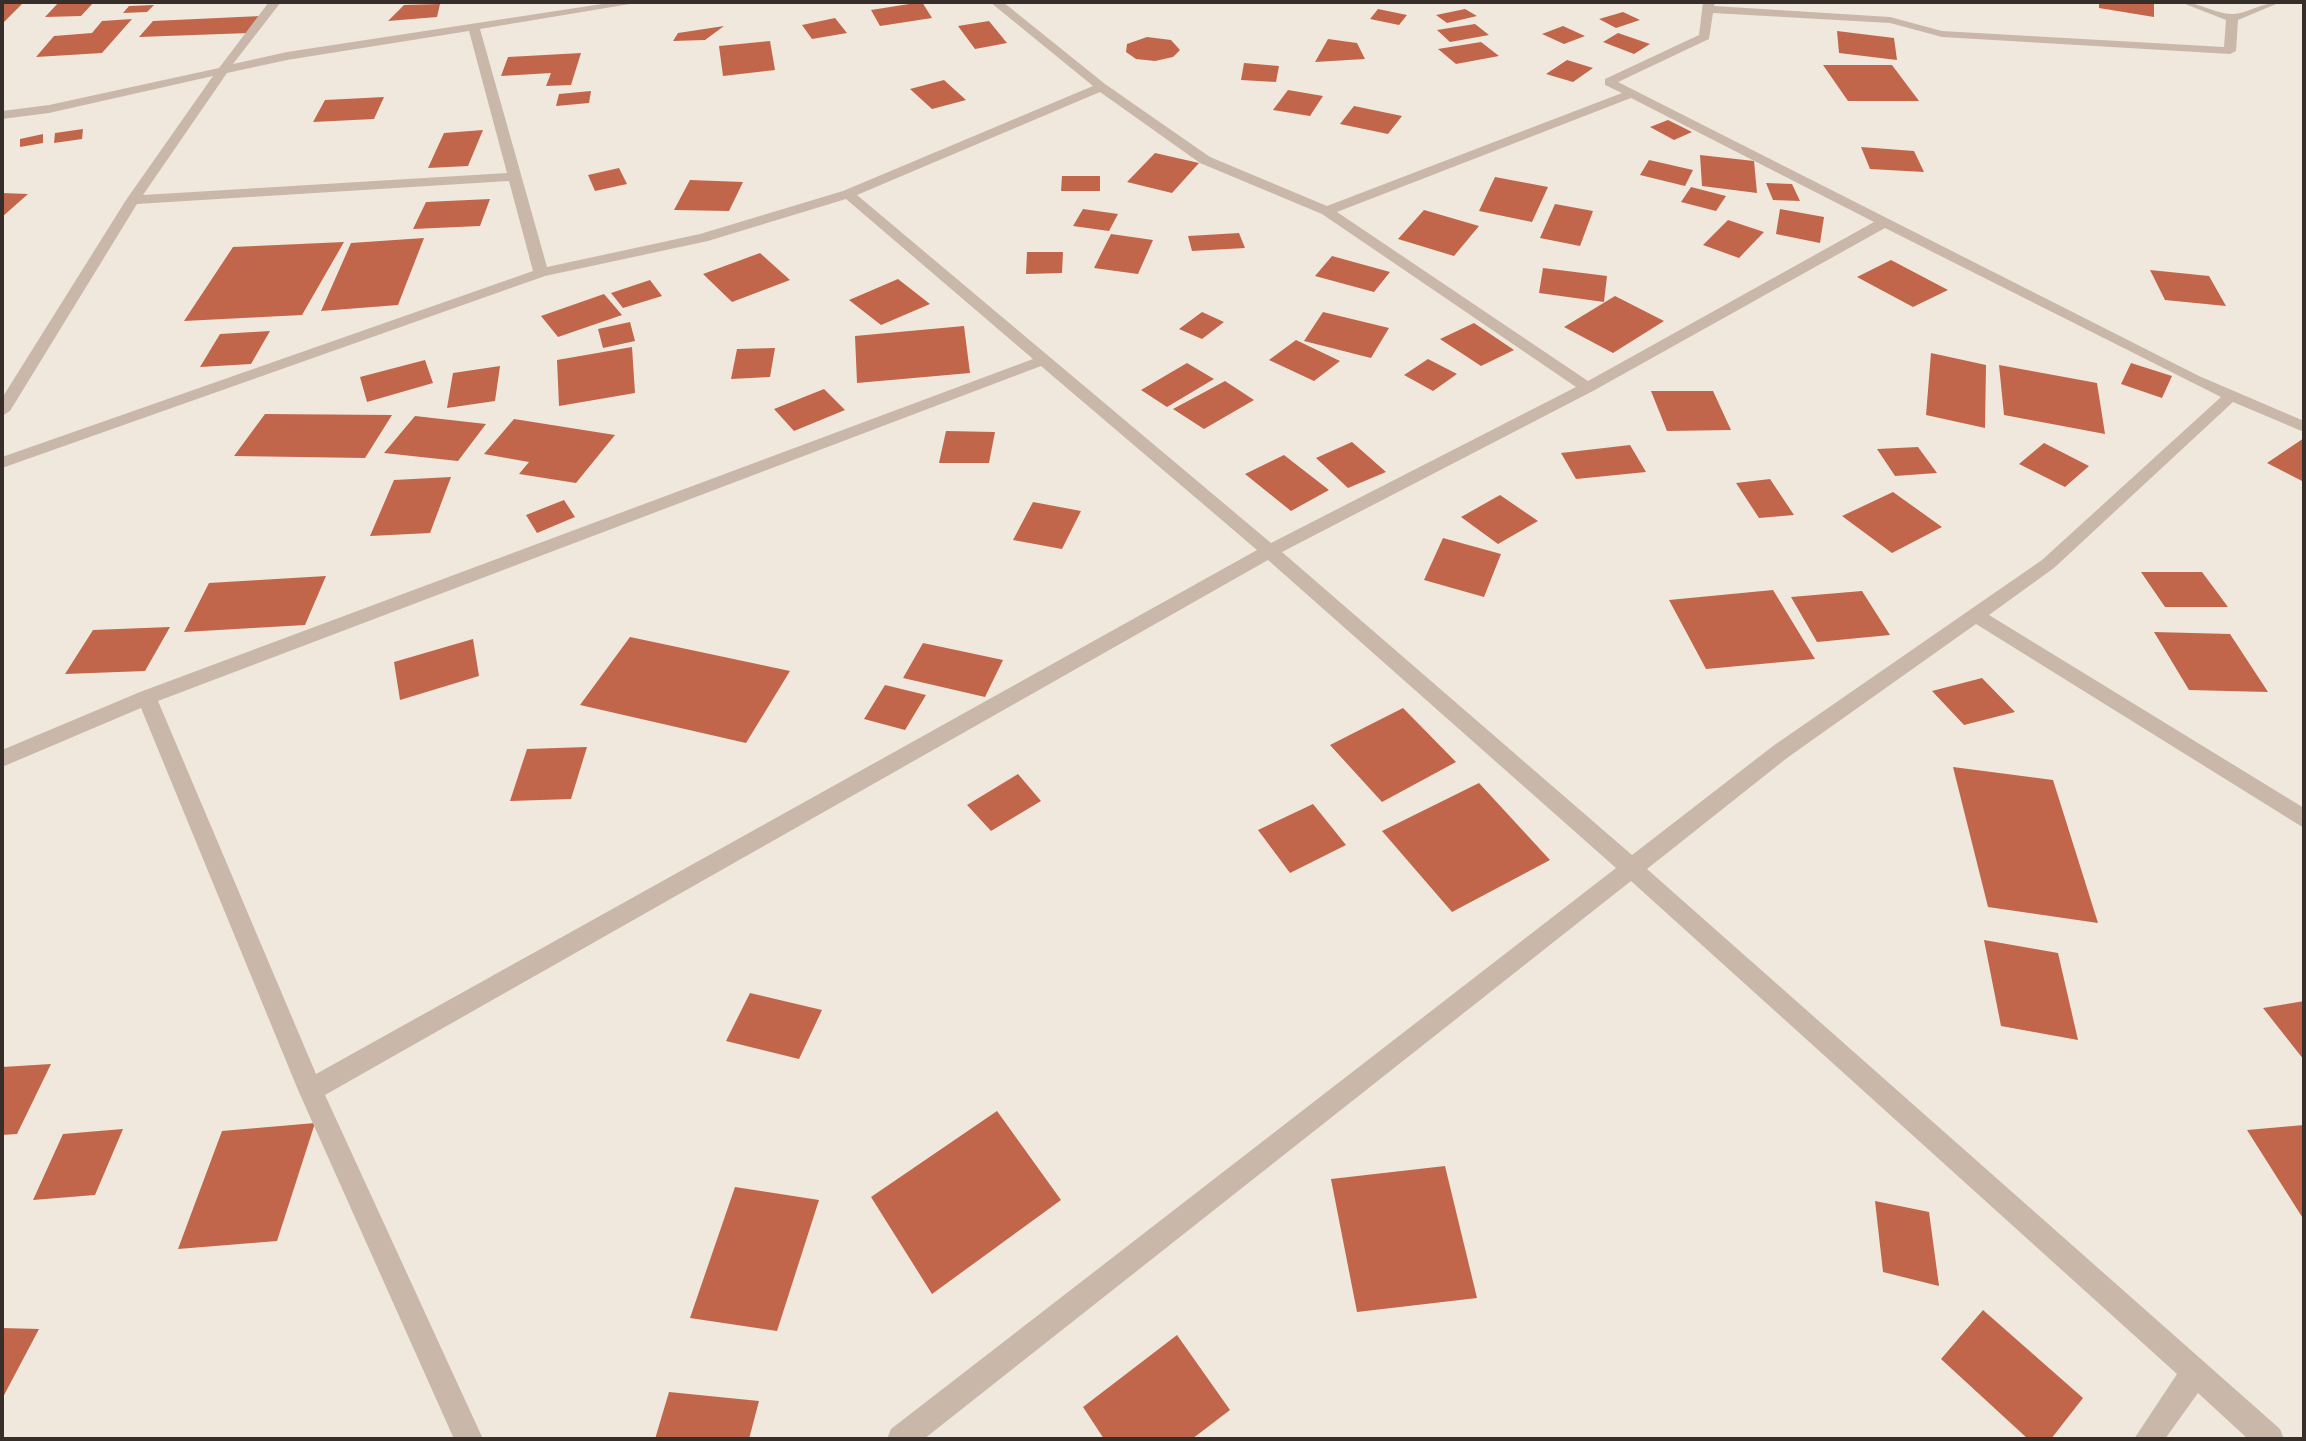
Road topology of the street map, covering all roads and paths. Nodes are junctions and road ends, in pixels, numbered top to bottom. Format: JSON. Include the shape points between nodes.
{"nodes":[{"id":1,"x":275,"y":2,"type":"edge"},
{"id":2,"x":636,"y":2,"type":"edge"},
{"id":3,"x":996,"y":2,"type":"edge"},
{"id":4,"x":2186,"y":2,"type":"edge"},
{"id":5,"x":2275,"y":2,"type":"edge"},
{"id":6,"x":623,"y":3,"type":"edge"},
{"id":7,"x":1709,"y":6,"type":"edge"},
{"id":8,"x":2232,"y":18,"type":"junction"},
{"id":9,"x":474,"y":27,"type":"junction"},
{"id":10,"x":223,"y":70,"type":"junction"},
{"id":11,"x":1101,"y":87,"type":"junction"},
{"id":12,"x":1631,"y":94,"type":"junction"},
{"id":13,"x":2,"y":115,"type":"edge"},
{"id":14,"x":514,"y":177,"type":"junction"},
{"id":15,"x":848,"y":194,"type":"junction"},
{"id":16,"x":133,"y":200,"type":"junction"},
{"id":17,"x":1327,"y":211,"type":"junction"},
{"id":18,"x":1883,"y":223,"type":"junction"},
{"id":19,"x":541,"y":273,"type":"junction"},
{"id":20,"x":1046,"y":359,"type":"junction"},
{"id":21,"x":1587,"y":388,"type":"junction"},
{"id":22,"x":2231,"y":396,"type":"junction"},
{"id":23,"x":2,"y":411,"type":"edge"},
{"id":24,"x":2304,"y":427,"type":"edge"},
{"id":25,"x":2,"y":463,"type":"edge"},
{"id":26,"x":1269,"y":551,"type":"junction"},
{"id":27,"x":1975,"y":615,"type":"junction"},
{"id":28,"x":147,"y":697,"type":"junction"},
{"id":29,"x":2,"y":759,"type":"edge"},
{"id":30,"x":2304,"y":819,"type":"edge"},
{"id":31,"x":1630,"y":867,"type":"junction"},
{"id":32,"x":310,"y":1090,"type":"junction"},
{"id":33,"x":2195,"y":1373,"type":"junction"},
{"id":34,"x":469,"y":1439,"type":"edge"},
{"id":35,"x":901,"y":1439,"type":"edge"},
{"id":36,"x":2148,"y":1439,"type":"edge"},
{"id":37,"x":2270,"y":1439,"type":"edge"}],
"edges":[{"from":1,"to":10,"type":"street"},
{"from":2,"to":6,"type":"street"},
{"from":3,"to":11,"type":"street"},
{"from":4,"to":8,"type":"street"},
{"from":5,"to":8,"type":"street"},
{"from":6,"to":9,"type":"street"},
{"from":7,"to":8,"type":"street","via":[[1890,20],[1942,34],[2230,51]]},
{"from":7,"to":12,"type":"street","via":[[1705,37],[1609,82]]},
{"from":9,"to":10,"type":"street"},
{"from":9,"to":14,"type":"street"},
{"from":10,"to":13,"type":"street"},
{"from":10,"to":16,"type":"street"},
{"from":11,"to":15,"type":"street"},
{"from":11,"to":17,"type":"street","via":[[1205,160]]},
{"from":12,"to":17,"type":"street"},
{"from":12,"to":18,"type":"street"},
{"from":14,"to":16,"type":"street"},
{"from":14,"to":19,"type":"street"},
{"from":15,"to":19,"type":"street","via":[[703,238]]},
{"from":15,"to":20,"type":"street"},
{"from":16,"to":23,"type":"street"},
{"from":17,"to":21,"type":"street"},
{"from":18,"to":21,"type":"street"},
{"from":18,"to":22,"type":"street"},
{"from":19,"to":25,"type":"street"},
{"from":20,"to":26,"type":"street"},
{"from":20,"to":28,"type":"street"},
{"from":21,"to":26,"type":"street"},
{"from":22,"to":24,"type":"street"},
{"from":22,"to":27,"type":"street","via":[[2048,564]]},
{"from":26,"to":31,"type":"street"},
{"from":26,"to":32,"type":"street"},
{"from":27,"to":30,"type":"street"},
{"from":27,"to":31,"type":"street","via":[[1780,752]]},
{"from":28,"to":29,"type":"street"},
{"from":28,"to":32,"type":"street"},
{"from":31,"to":33,"type":"street"},
{"from":31,"to":35,"type":"street"},
{"from":32,"to":34,"type":"street"},
{"from":33,"to":36,"type":"street"},
{"from":33,"to":37,"type":"street"}]}
